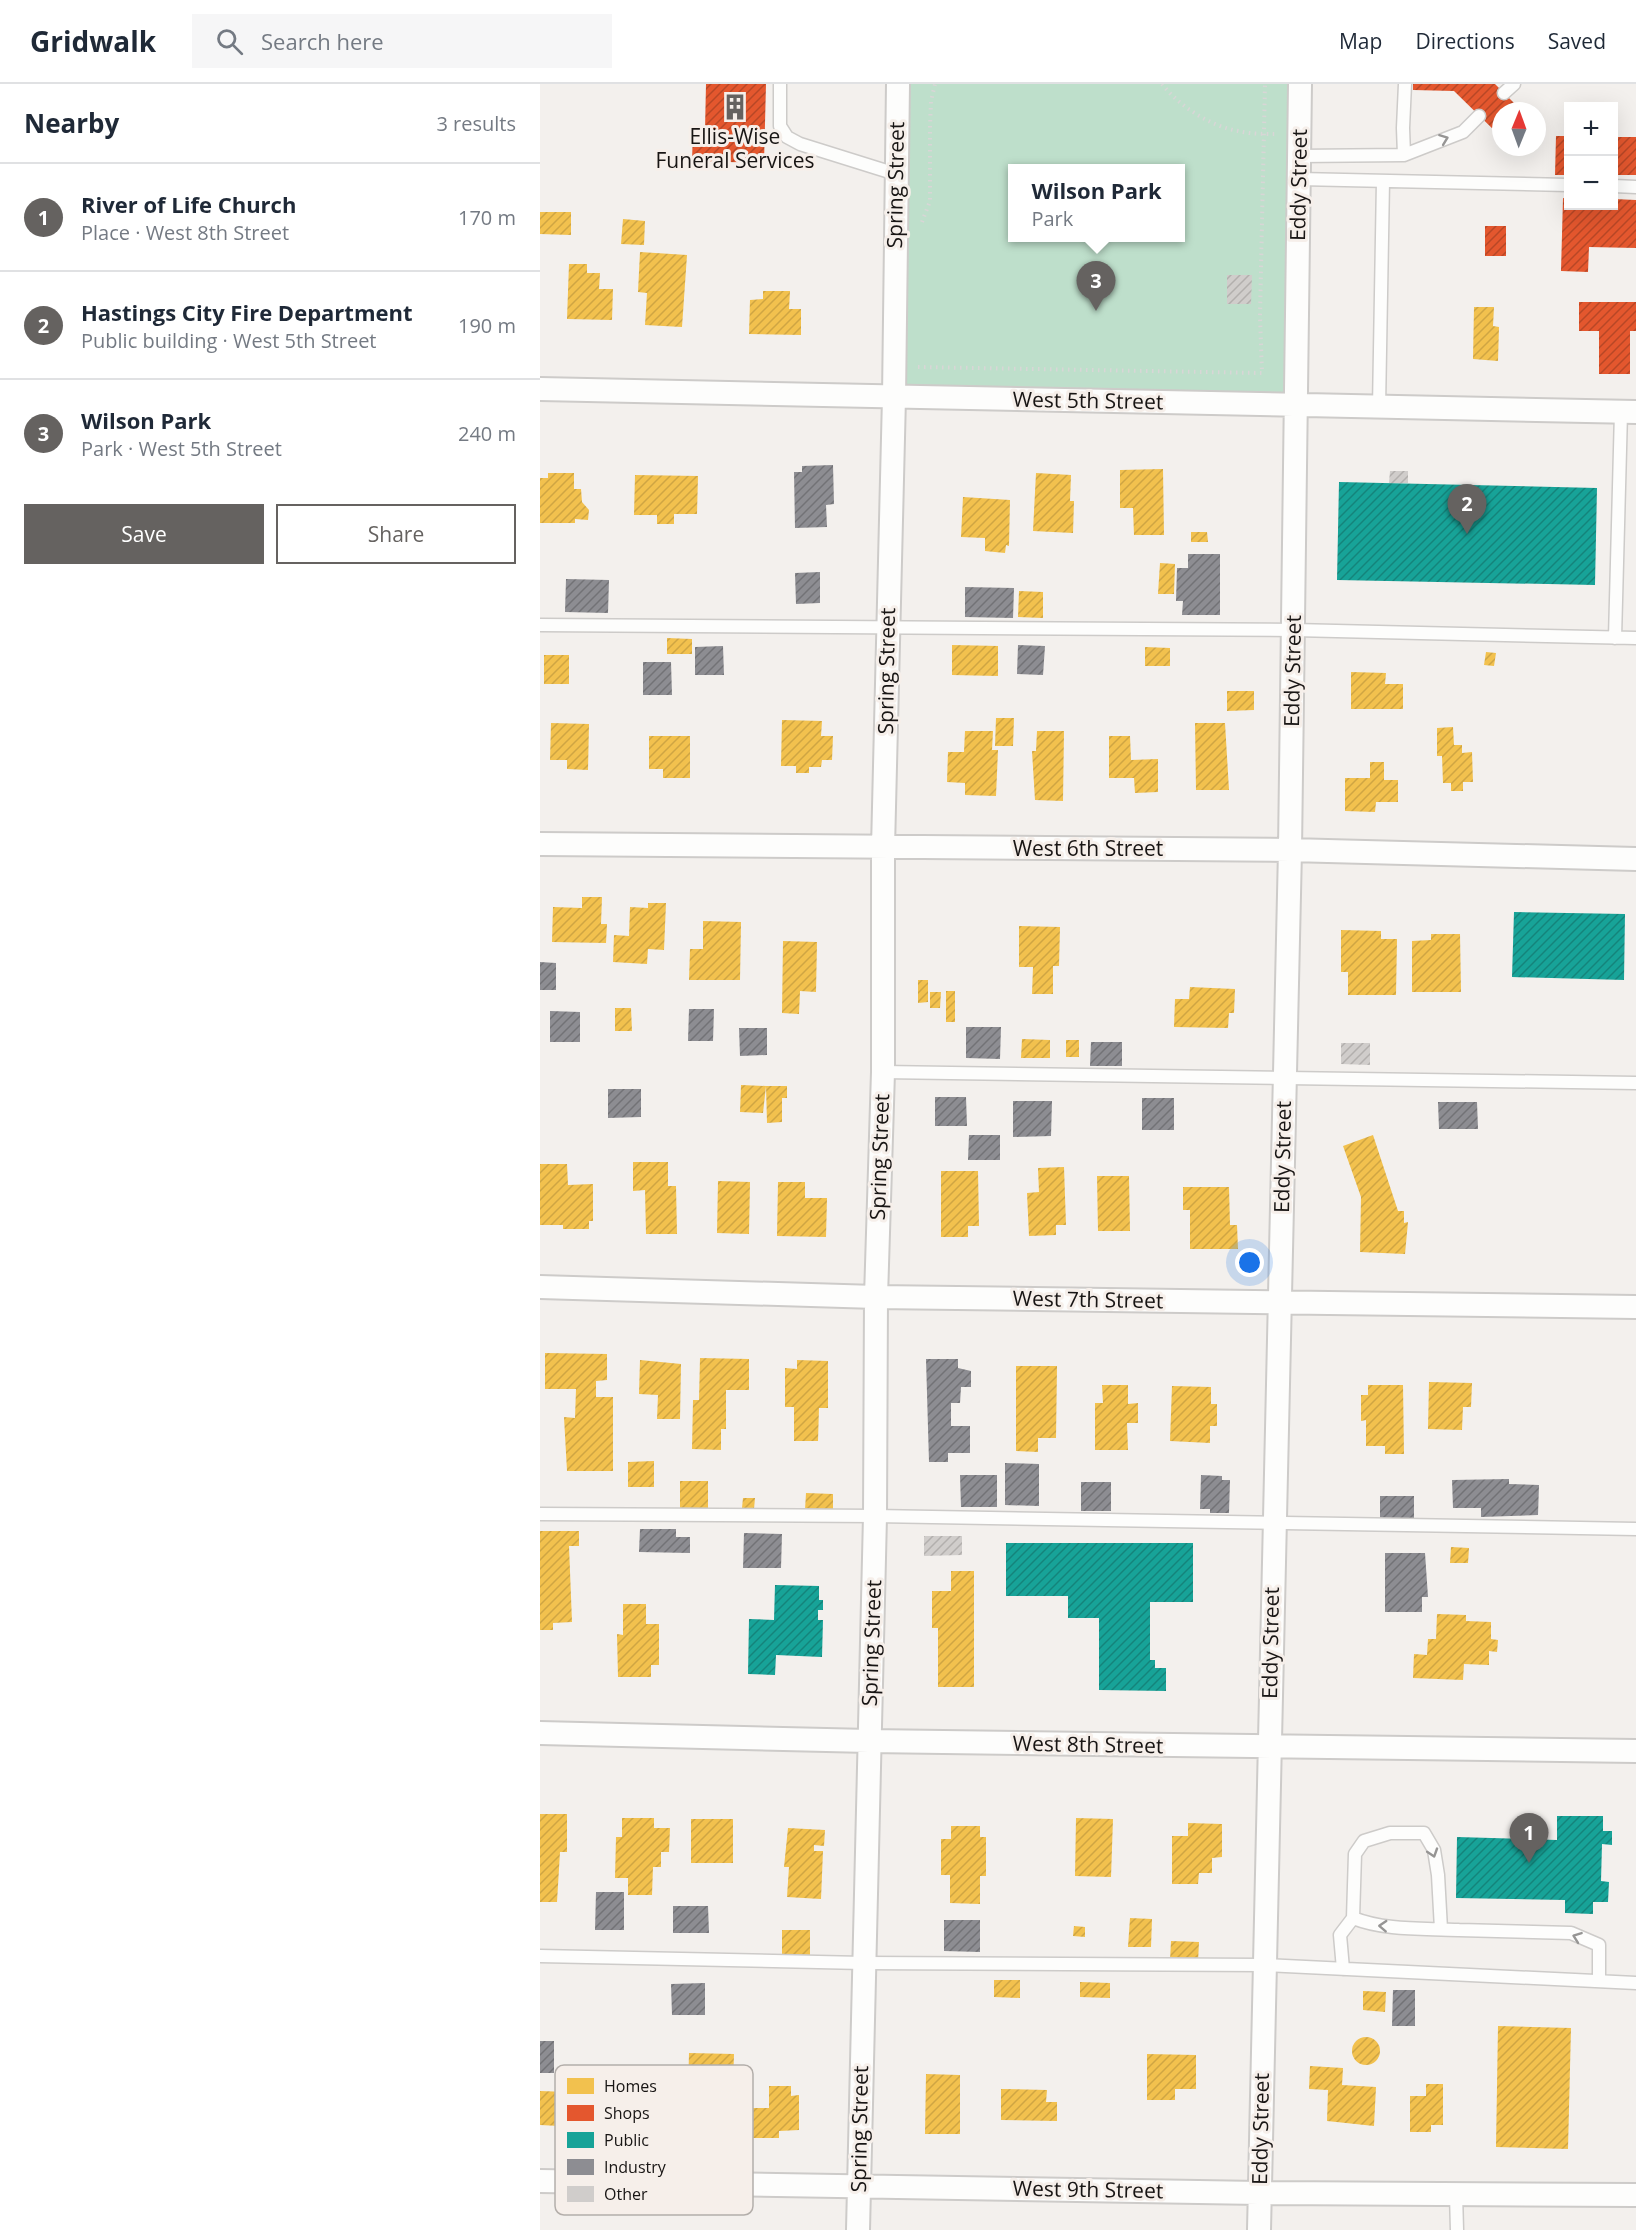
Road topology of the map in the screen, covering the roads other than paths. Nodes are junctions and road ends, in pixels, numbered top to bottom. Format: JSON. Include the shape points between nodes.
{"nodes":[{"id":1,"x":780,"y":84,"type":"edge"},
{"id":2,"x":898,"y":84,"type":"edge"},
{"id":3,"x":1300,"y":84,"type":"edge"},
{"id":4,"x":1405,"y":84,"type":"edge"},
{"id":5,"x":1514,"y":84,"type":"edge"},
{"id":6,"x":1504,"y":93,"type":"dead end"},
{"id":7,"x":1479,"y":116,"type":"dead end"},
{"id":8,"x":1300,"y":146,"type":"junction"},
{"id":9,"x":1404,"y":155,"type":"junction"},
{"id":10,"x":896,"y":174,"type":"junction"},
{"id":11,"x":1299,"y":179,"type":"junction"},
{"id":12,"x":1383,"y":181,"type":"junction"},
{"id":13,"x":1564,"y":185,"type":"edge"},
{"id":14,"x":1618,"y":186,"type":"edge"},
{"id":15,"x":1636,"y":187,"type":"edge"},
{"id":16,"x":540,"y":389,"type":"edge"},
{"id":17,"x":894,"y":397,"type":"junction"},
{"id":18,"x":1295,"y":405,"type":"junction"},
{"id":19,"x":1379,"y":407,"type":"junction"},
{"id":20,"x":1628,"y":412,"type":"edge"},
{"id":21,"x":540,"y":625,"type":"edge"},
{"id":22,"x":888,"y":627,"type":"junction"},
{"id":23,"x":1294,"y":630,"type":"junction"},
{"id":24,"x":1615,"y":638,"type":"junction"},
{"id":25,"x":1636,"y":638,"type":"edge"},
{"id":26,"x":540,"y":844,"type":"edge"},
{"id":27,"x":883,"y":848,"type":"junction"},
{"id":28,"x":1290,"y":850,"type":"junction"},
{"id":29,"x":1636,"y":859,"type":"edge"},
{"id":30,"x":883,"y":1072,"type":"junction"},
{"id":31,"x":1285,"y":1080,"type":"junction"},
{"id":32,"x":1636,"y":1083,"type":"edge"},
{"id":33,"x":540,"y":1287,"type":"edge"},
{"id":34,"x":876,"y":1297,"type":"junction"},
{"id":35,"x":1279,"y":1303,"type":"junction"},
{"id":36,"x":1636,"y":1307,"type":"edge"},
{"id":37,"x":540,"y":1514,"type":"edge"},
{"id":38,"x":875,"y":1516,"type":"junction"},
{"id":39,"x":1274,"y":1523,"type":"junction"},
{"id":40,"x":1636,"y":1529,"type":"edge"},
{"id":41,"x":540,"y":1732,"type":"edge"},
{"id":42,"x":869,"y":1741,"type":"junction"},
{"id":43,"x":1269,"y":1748,"type":"junction"},
{"id":44,"x":1636,"y":1751,"type":"edge"},
{"id":45,"x":1353,"y":1918,"type":"junction"},
{"id":46,"x":1441,"y":1929,"type":"junction"},
{"id":47,"x":540,"y":1956,"type":"edge"},
{"id":48,"x":863,"y":1963,"type":"junction"},
{"id":49,"x":1264,"y":1965,"type":"junction"},
{"id":50,"x":1343,"y":1969,"type":"junction"},
{"id":51,"x":1599,"y":1981,"type":"junction"},
{"id":52,"x":1636,"y":1983,"type":"edge"},
{"id":53,"x":540,"y":2181,"type":"edge"},
{"id":54,"x":555,"y":2181,"type":"edge"},
{"id":55,"x":753,"y":2184,"type":"edge"},
{"id":56,"x":858,"y":2185,"type":"junction"},
{"id":57,"x":1259,"y":2193,"type":"junction"},
{"id":58,"x":1456,"y":2194,"type":"junction"},
{"id":59,"x":1636,"y":2195,"type":"edge"},
{"id":60,"x":858,"y":2230,"type":"edge"},
{"id":61,"x":1259,"y":2230,"type":"edge"},
{"id":62,"x":1457,"y":2230,"type":"edge"}],
"edges":[{"from":1,"to":10,"type":"lane","via":[[780,126],[787,137]]},
{"from":2,"to":10,"type":"street","name":"Spring Street"},
{"from":3,"to":8,"type":"street","name":"Eddy Street"},
{"from":4,"to":9,"type":"lane"},
{"from":5,"to":6,"type":"lane"},
{"from":9,"to":7,"type":"lane","one_way":true,"via":[[1463,132]]},
{"from":8,"to":9,"type":"lane"},
{"from":8,"to":11,"type":"street","name":"Eddy Street"},
{"from":10,"to":17,"type":"street","name":"Spring Street"},
{"from":11,"to":12,"type":"lane"},
{"from":11,"to":18,"type":"street","name":"Eddy Street"},
{"from":12,"to":13,"type":"lane"},
{"from":12,"to":19,"type":"lane"},
{"from":14,"to":15,"type":"lane"},
{"from":16,"to":17,"type":"street","name":"West 5th Street"},
{"from":17,"to":18,"type":"street","name":"West 5th Street"},
{"from":17,"to":22,"type":"street","name":"Spring Street"},
{"from":18,"to":19,"type":"street","name":"West 5th Street"},
{"from":18,"to":23,"type":"street","name":"Eddy Street"},
{"from":19,"to":20,"type":"street","name":"West 5th Street"},
{"from":20,"to":24,"type":"lane"},
{"from":21,"to":22,"type":"lane"},
{"from":22,"to":23,"type":"lane"},
{"from":22,"to":27,"type":"street","name":"Spring Street"},
{"from":23,"to":24,"type":"lane"},
{"from":23,"to":28,"type":"street","name":"Eddy Street"},
{"from":24,"to":25,"type":"lane"},
{"from":26,"to":27,"type":"street","name":"West 6th Street"},
{"from":27,"to":28,"type":"street","name":"West 6th Street"},
{"from":27,"to":30,"type":"street","name":"Spring Street"},
{"from":28,"to":29,"type":"street","name":"West 6th Street"},
{"from":28,"to":31,"type":"street","name":"Eddy Street"},
{"from":30,"to":31,"type":"lane"},
{"from":30,"to":34,"type":"street","name":"Spring Street"},
{"from":31,"to":32,"type":"lane"},
{"from":31,"to":35,"type":"street","name":"Eddy Street"},
{"from":33,"to":34,"type":"street","name":"West 7th Street"},
{"from":34,"to":35,"type":"street","name":"West 7th Street"},
{"from":34,"to":38,"type":"street","name":"Spring Street"},
{"from":35,"to":36,"type":"street","name":"West 7th Street"},
{"from":35,"to":39,"type":"street","name":"Eddy Street"},
{"from":37,"to":38,"type":"lane"},
{"from":38,"to":39,"type":"lane"},
{"from":38,"to":42,"type":"street","name":"Spring Street"},
{"from":39,"to":40,"type":"lane"},
{"from":39,"to":43,"type":"street","name":"Eddy Street"},
{"from":41,"to":42,"type":"street","name":"West 8th Street"},
{"from":42,"to":43,"type":"street","name":"West 8th Street"},
{"from":42,"to":48,"type":"street","name":"Spring Street"},
{"from":43,"to":44,"type":"street","name":"West 8th Street"},
{"from":43,"to":49,"type":"street","name":"Eddy Street"},
{"from":46,"to":45,"type":"lane","one_way":true,"via":[[1371,1926]]},
{"from":45,"to":46,"type":"lane","one_way":true,"via":[[1355,1854],[1364,1841],[1390,1833],[1424,1833],[1434,1850]]},
{"from":45,"to":50,"type":"lane","via":[[1340,1935]]},
{"from":51,"to":46,"type":"lane","one_way":true,"via":[[1599,1946],[1570,1933]]},
{"from":47,"to":48,"type":"lane"},
{"from":48,"to":49,"type":"lane"},
{"from":48,"to":56,"type":"street","name":"Spring Street"},
{"from":49,"to":50,"type":"lane"},
{"from":49,"to":57,"type":"street","name":"Eddy Street"},
{"from":50,"to":51,"type":"lane"},
{"from":51,"to":52,"type":"lane"},
{"from":53,"to":54,"type":"street","name":"West 9th Street"},
{"from":55,"to":56,"type":"street","name":"West 9th Street"},
{"from":56,"to":57,"type":"street","name":"West 9th Street"},
{"from":56,"to":60,"type":"street","name":"Spring Street"},
{"from":57,"to":58,"type":"street","name":"West 9th Street"},
{"from":57,"to":61,"type":"street","name":"Eddy Street"},
{"from":58,"to":59,"type":"street","name":"West 9th Street"},
{"from":58,"to":62,"type":"lane"}]}
